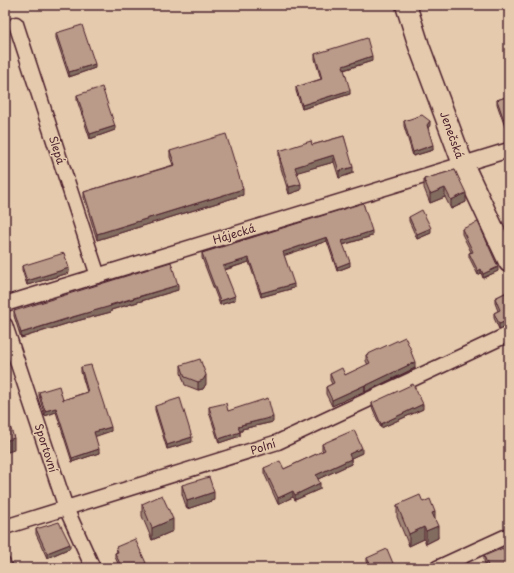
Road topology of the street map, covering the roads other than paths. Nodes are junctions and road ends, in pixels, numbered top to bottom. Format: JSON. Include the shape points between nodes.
{"nodes":[{"id":1,"x":406,"y":5,"type":"edge"},
{"id":2,"x":16,"y":24,"type":"dead end"},
{"id":3,"x":509,"y":150,"type":"edge"},
{"id":4,"x":463,"y":164,"type":"junction"},
{"id":5,"x":509,"y":262,"type":"edge"},
{"id":6,"x":98,"y":276,"type":"junction"},
{"id":7,"x":5,"y":304,"type":"edge"},
{"id":8,"x":5,"y":325,"type":"edge"},
{"id":9,"x":509,"y":334,"type":"edge"},
{"id":10,"x":66,"y":508,"type":"junction"},
{"id":11,"x":5,"y":527,"type":"edge"},
{"id":12,"x":509,"y":535,"type":"edge"},
{"id":13,"x":93,"y":568,"type":"edge"},
{"id":14,"x":437,"y":568,"type":"edge"}],
"edges":[{"from":1,"to":4,"type":"street","name":"Jenečská"},
{"from":2,"to":6,"type":"street","name":"Slepá"},
{"from":3,"to":4,"type":"street","name":"Hájecká"},
{"from":4,"to":5,"type":"street","name":"Jenečská"},
{"from":4,"to":6,"type":"street","name":"Hájecká"},
{"from":6,"to":7,"type":"street","name":"Hájecká"},
{"from":8,"to":10,"type":"street","name":"Sportovní"},
{"from":9,"to":10,"type":"street","name":"Polní","via":[[278,442]]},
{"from":10,"to":11,"type":"street","name":"Polní"},
{"from":10,"to":13,"type":"street","name":"Sportovní"},
{"from":12,"to":14,"type":"street"}]}
